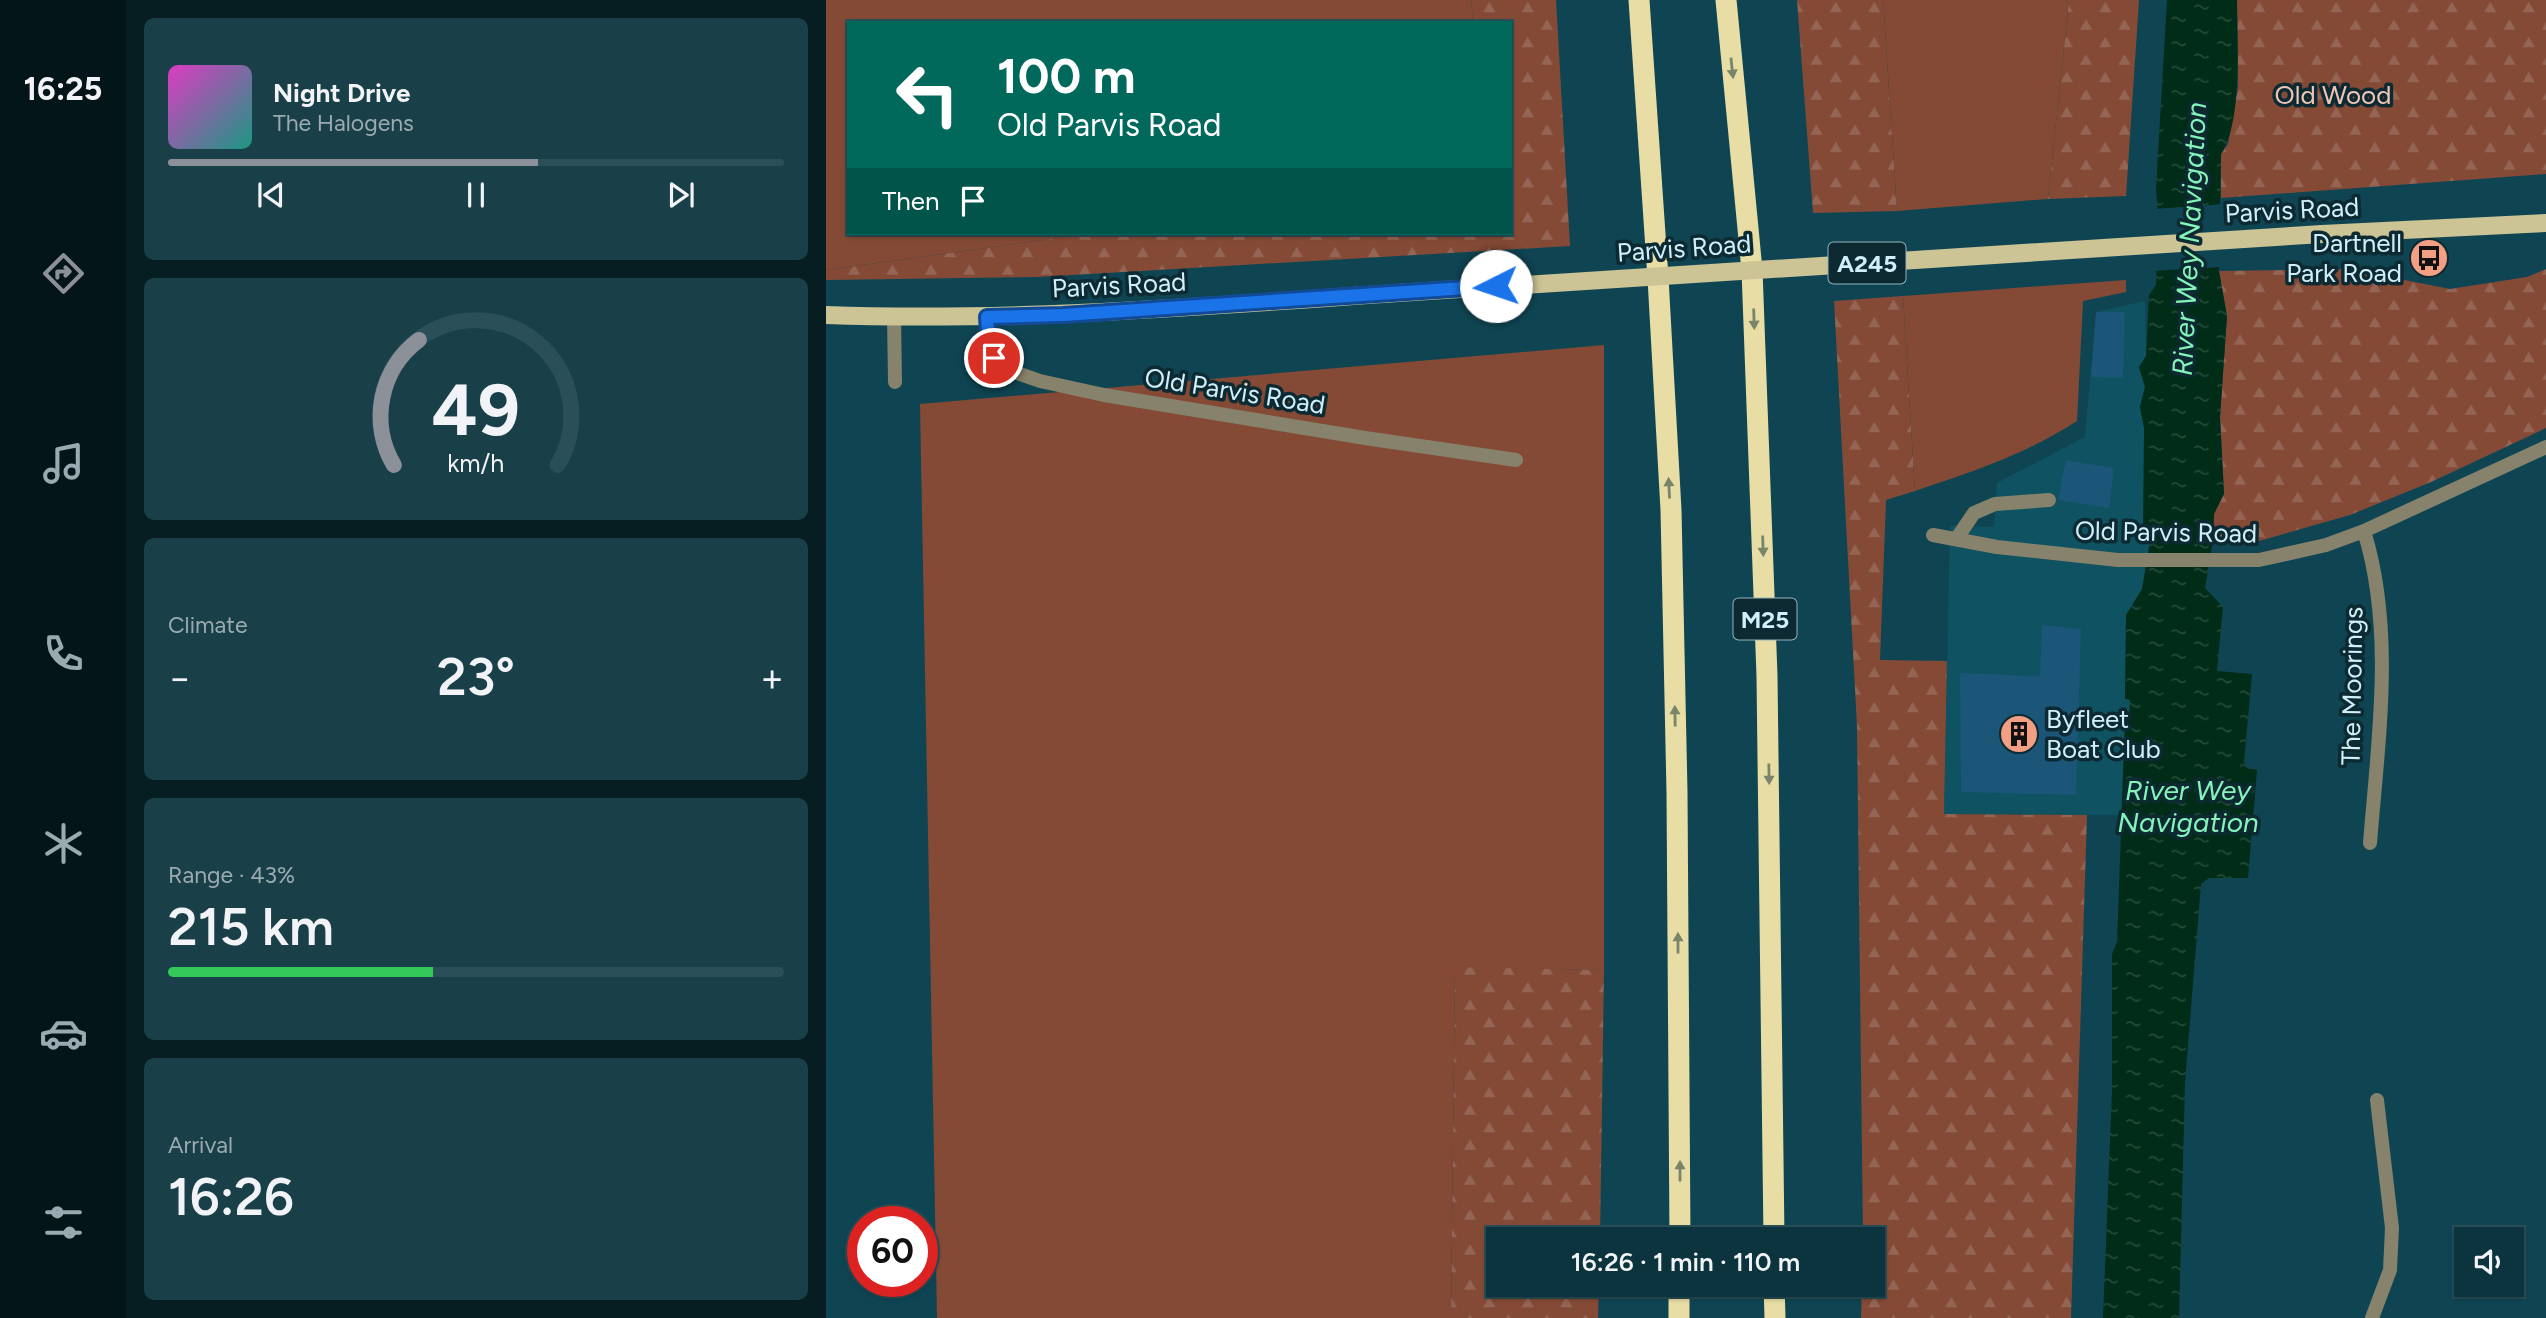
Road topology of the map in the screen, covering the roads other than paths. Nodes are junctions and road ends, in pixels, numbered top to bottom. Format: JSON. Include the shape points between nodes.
{"nodes":[{"id":1,"x":1639,"y":0,"type":"edge"},
{"id":2,"x":1726,"y":0,"type":"edge"},
{"id":3,"x":2546,"y":223,"type":"edge"},
{"id":4,"x":826,"y":315,"type":"edge"},
{"id":5,"x":894,"y":317,"type":"junction"},
{"id":6,"x":987,"y":317,"type":"junction"},
{"id":7,"x":895,"y":382,"type":"dead end"},
{"id":8,"x":2546,"y":447,"type":"edge"},
{"id":9,"x":1516,"y":460,"type":"dead end"},
{"id":10,"x":2049,"y":500,"type":"dead end"},
{"id":11,"x":2364,"y":531,"type":"junction"},
{"id":12,"x":1933,"y":535,"type":"dead end"},
{"id":13,"x":1957,"y":538,"type":"junction"},
{"id":14,"x":2370,"y":843,"type":"dead end"},
{"id":15,"x":2377,"y":1100,"type":"dead end"},
{"id":16,"x":1680,"y":1227,"type":"edge"},
{"id":17,"x":1774,"y":1227,"type":"edge"},
{"id":18,"x":1679,"y":1297,"type":"edge"},
{"id":19,"x":1774,"y":1297,"type":"edge"},
{"id":20,"x":1679,"y":1318,"type":"edge"},
{"id":21,"x":1775,"y":1318,"type":"edge"},
{"id":22,"x":2372,"y":1318,"type":"edge"}],
"edges":[{"from":16,"to":1,"type":"highway","one_way":true,"via":[[1671,510]]},
{"from":2,"to":17,"type":"highway","number":"M25","one_way":true,"via":[[1752,270],[1767,676]]},
{"from":3,"to":6,"type":"main road","name":"Parvis Road","number":"A245","bridge":true},
{"from":4,"to":5,"type":"main road","name":"Parvis Road","number":"A245"},
{"from":5,"to":6,"type":"main road","name":"Parvis Road","number":"A245"},
{"from":5,"to":7,"type":"street"},
{"from":6,"to":9,"type":"street","name":"Old Parvis Road","via":[[994,358],[1003,368],[1040,381]]},
{"from":8,"to":11,"type":"street","name":"Old Parvis Road"},
{"from":10,"to":13,"type":"street","via":[[1995,504],[1974,513]]},
{"from":11,"to":13,"type":"street","name":"Old Parvis Road","via":[[2315,548],[2236,562],[2118,560]]},
{"from":11,"to":14,"type":"street","name":"The Moorings","via":[[2379,605],[2382,653]]},
{"from":12,"to":13,"type":"street","name":"Old Parvis Road"},
{"from":15,"to":22,"type":"street","via":[[2392,1228],[2390,1270]]},
{"from":18,"to":20,"type":"highway"},
{"from":19,"to":21,"type":"highway"}]}
